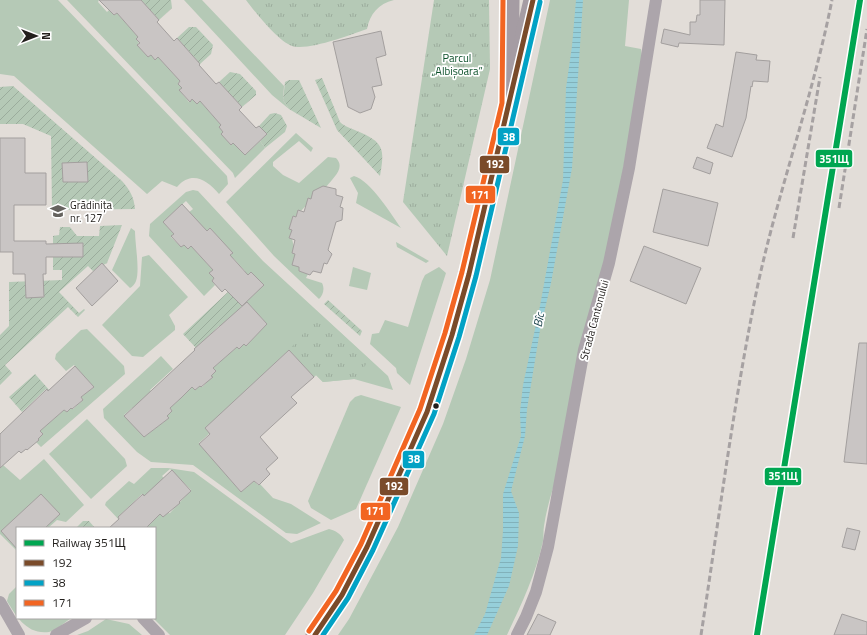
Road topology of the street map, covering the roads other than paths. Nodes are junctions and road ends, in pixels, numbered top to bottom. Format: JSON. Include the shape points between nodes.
{"nodes":[{"id":1,"x":510,"y":0,"type":"edge"},
{"id":2,"x":533,"y":0,"type":"edge"},
{"id":3,"x":656,"y":0,"type":"edge"},
{"id":4,"x":509,"y":104,"type":"junction"},
{"id":5,"x":0,"y":603,"type":"edge"},
{"id":6,"x":84,"y":619,"type":"edge"},
{"id":7,"x":143,"y":619,"type":"edge"},
{"id":8,"x":19,"y":635,"type":"edge"},
{"id":9,"x":56,"y":635,"type":"edge"},
{"id":10,"x":159,"y":635,"type":"edge"},
{"id":11,"x":315,"y":635,"type":"edge"},
{"id":12,"x":517,"y":635,"type":"edge"}],
"edges":[{"from":1,"to":4,"type":"main road"},
{"from":2,"to":4,"type":"main road"},
{"from":3,"to":12,"type":"street","name":"Strada Cantonului","via":[[629,168],[609,263],[584,350],[548,547],[536,592]]},
{"from":4,"to":11,"type":"main road","via":[[470,274],[427,412],[367,547],[342,595]]},
{"from":5,"to":8,"type":"street"},
{"from":6,"to":9,"type":"street"},
{"from":7,"to":10,"type":"street"}]}
